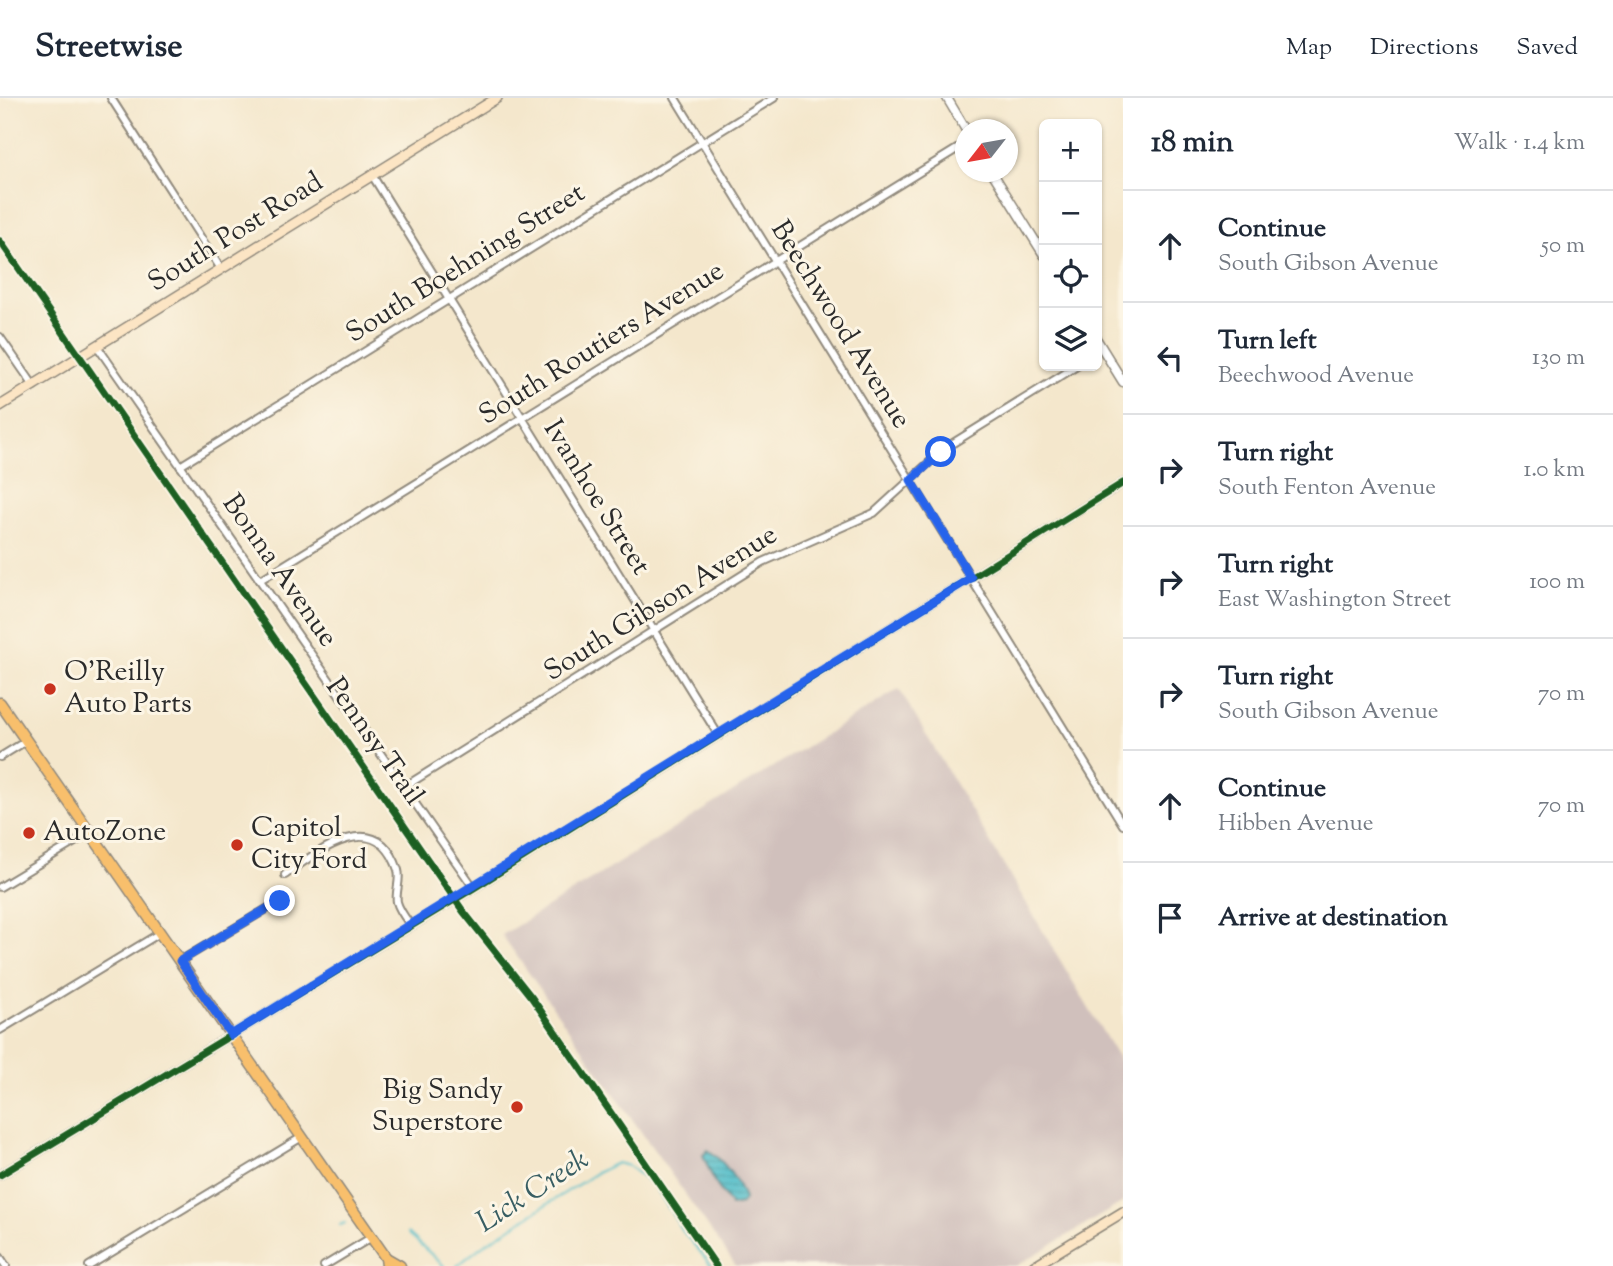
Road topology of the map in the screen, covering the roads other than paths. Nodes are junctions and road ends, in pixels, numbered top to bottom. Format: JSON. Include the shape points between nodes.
{"nodes":[{"id":1,"x":111,"y":98,"type":"edge"},
{"id":2,"x":497,"y":98,"type":"edge"},
{"id":3,"x":675,"y":98,"type":"edge"},
{"id":4,"x":774,"y":98,"type":"edge"},
{"id":5,"x":947,"y":98,"type":"edge"},
{"id":6,"x":960,"y":119,"type":"edge"},
{"id":7,"x":702,"y":142,"type":"junction"},
{"id":8,"x":955,"y":150,"type":"edge"},
{"id":9,"x":372,"y":175,"type":"junction"},
{"id":10,"x":998,"y":182,"type":"edge"},
{"id":11,"x":1039,"y":247,"type":"edge"},
{"id":12,"x":776,"y":261,"type":"junction"},
{"id":13,"x":220,"y":270,"type":"junction"},
{"id":14,"x":448,"y":298,"type":"junction"},
{"id":15,"x":0,"y":337,"type":"edge"},
{"id":16,"x":97,"y":346,"type":"junction"},
{"id":17,"x":1102,"y":355,"type":"edge"},
{"id":18,"x":1069,"y":371,"type":"edge"},
{"id":19,"x":1123,"y":382,"type":"edge"},
{"id":20,"x":34,"y":386,"type":"junction"},
{"id":21,"x":0,"y":406,"type":"edge"},
{"id":22,"x":522,"y":418,"type":"junction"},
{"id":23,"x":180,"y":466,"type":"junction"},
{"id":24,"x":911,"y":480,"type":"junction"},
{"id":25,"x":1123,"y":483,"type":"edge"},
{"id":26,"x":971,"y":578,"type":"junction"},
{"id":27,"x":260,"y":580,"type":"junction"},
{"id":28,"x":653,"y":631,"type":"junction"},
{"id":29,"x":0,"y":703,"type":"edge"},
{"id":30,"x":719,"y":736,"type":"junction"},
{"id":31,"x":26,"y":741,"type":"junction"},
{"id":32,"x":0,"y":757,"type":"edge"},
{"id":33,"x":404,"y":787,"type":"junction"},
{"id":34,"x":1123,"y":825,"type":"edge"},
{"id":35,"x":90,"y":833,"type":"junction"},
{"id":36,"x":285,"y":875,"type":"dead end"},
{"id":37,"x":0,"y":887,"type":"edge"},
{"id":38,"x":474,"y":888,"type":"junction"},
{"id":39,"x":280,"y":901,"type":"dead end"},
{"id":40,"x":411,"y":926,"type":"junction"},
{"id":41,"x":160,"y":933,"type":"junction"},
{"id":42,"x":180,"y":961,"type":"junction"},
{"id":43,"x":0,"y":1030,"type":"edge"},
{"id":44,"x":231,"y":1035,"type":"junction"},
{"id":45,"x":302,"y":1137,"type":"junction"},
{"id":46,"x":0,"y":1175,"type":"edge"},
{"id":47,"x":1123,"y":1212,"type":"edge"},
{"id":48,"x":372,"y":1237,"type":"junction"},
{"id":49,"x":0,"y":1257,"type":"edge"},
{"id":50,"x":386,"y":1262,"type":"edge"},
{"id":51,"x":6,"y":1266,"type":"edge"},
{"id":52,"x":89,"y":1266,"type":"edge"},
{"id":53,"x":324,"y":1266,"type":"edge"},
{"id":54,"x":400,"y":1266,"type":"edge"},
{"id":55,"x":1034,"y":1266,"type":"edge"}],
"edges":[{"from":1,"to":13,"type":"street"},
{"from":2,"to":9,"type":"main road","name":"South Post Road"},
{"from":3,"to":7,"type":"street","name":"Beechwood Avenue"},
{"from":4,"to":7,"type":"street","name":"South Boehning Street"},
{"from":5,"to":6,"type":"street"},
{"from":7,"to":12,"type":"street","name":"Beechwood Avenue"},
{"from":7,"to":14,"type":"street","name":"South Boehning Street"},
{"from":8,"to":12,"type":"street","name":"South Routiers Avenue"},
{"from":9,"to":13,"type":"main road","name":"South Post Road"},
{"from":9,"to":14,"type":"street","name":"Ivanhoe Street"},
{"from":10,"to":11,"type":"street"},
{"from":12,"to":22,"type":"street","name":"South Routiers Avenue"},
{"from":12,"to":24,"type":"street","name":"Beechwood Avenue"},
{"from":13,"to":16,"type":"main road","name":"South Post Road"},
{"from":14,"to":22,"type":"street","name":"Ivanhoe Street"},
{"from":14,"to":23,"type":"street","name":"South Boehning Street"},
{"from":15,"to":20,"type":"street"},
{"from":16,"to":20,"type":"main road","name":"South Post Road"},
{"from":16,"to":23,"type":"street","name":"Bonna Avenue"},
{"from":17,"to":19,"type":"street"},
{"from":18,"to":24,"type":"street","name":"South Gibson Avenue","via":[[946,448]]},
{"from":20,"to":21,"type":"main road","name":"South Post Road"},
{"from":22,"to":27,"type":"street","name":"South Routiers Avenue"},
{"from":22,"to":28,"type":"street","name":"Ivanhoe Street"},
{"from":23,"to":27,"type":"street","name":"Bonna Avenue"},
{"from":24,"to":26,"type":"street","name":"Beechwood Avenue"},
{"from":24,"to":28,"type":"street","name":"South Gibson Avenue","via":[[871,515],[773,556]]},
{"from":25,"to":26,"type":"street"},
{"from":26,"to":30,"type":"street"},
{"from":26,"to":34,"type":"street","name":"Beechwood Avenue"},
{"from":27,"to":33,"type":"street","name":"Bonna Avenue"},
{"from":28,"to":30,"type":"street","name":"Ivanhoe Street"},
{"from":28,"to":33,"type":"street","name":"South Gibson Avenue"},
{"from":29,"to":31,"type":"main road"},
{"from":30,"to":38,"type":"street"},
{"from":31,"to":32,"type":"street"},
{"from":31,"to":35,"type":"main road"},
{"from":33,"to":38,"type":"street","name":"Bonna Avenue"},
{"from":35,"to":37,"type":"street"},
{"from":35,"to":41,"type":"main road"},
{"from":36,"to":40,"type":"street","via":[[335,844],[370,836],[398,868],[397,902]]},
{"from":38,"to":40,"type":"street"},
{"from":39,"to":42,"type":"street"},
{"from":40,"to":44,"type":"street"},
{"from":41,"to":42,"type":"main road"},
{"from":41,"to":43,"type":"street"},
{"from":42,"to":44,"type":"main road"},
{"from":44,"to":45,"type":"main road"},
{"from":44,"to":46,"type":"street"},
{"from":45,"to":48,"type":"main road"},
{"from":45,"to":52,"type":"street"},
{"from":47,"to":55,"type":"main road"},
{"from":48,"to":50,"type":"main road"},
{"from":48,"to":53,"type":"street"},
{"from":49,"to":51,"type":"street"},
{"from":50,"to":54,"type":"main road"}]}
